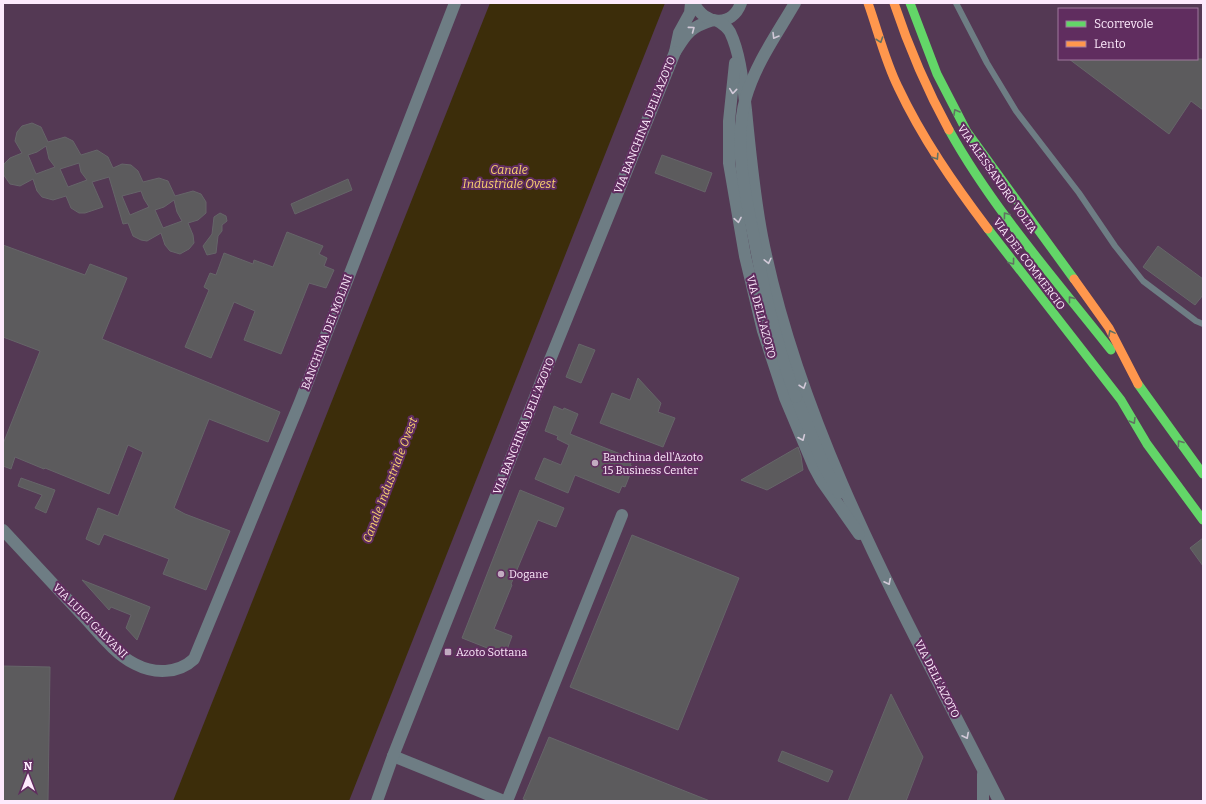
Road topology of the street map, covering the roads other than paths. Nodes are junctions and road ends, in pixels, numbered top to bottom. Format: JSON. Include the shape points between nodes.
{"nodes":[{"id":1,"x":455,"y":3,"type":"edge"},
{"id":2,"x":692,"y":3,"type":"edge"},
{"id":3,"x":741,"y":3,"type":"edge"},
{"id":4,"x":795,"y":3,"type":"edge"},
{"id":5,"x":868,"y":3,"type":"edge"},
{"id":6,"x":894,"y":3,"type":"edge"},
{"id":7,"x":910,"y":3,"type":"edge"},
{"id":8,"x":956,"y":3,"type":"edge"},
{"id":9,"x":716,"y":20,"type":"junction"},
{"id":10,"x":675,"y":52,"type":"junction"},
{"id":11,"x":736,"y":52,"type":"junction"},
{"id":12,"x":940,"y":144,"type":"dead end"},
{"id":13,"x":952,"y":162,"type":"dead end"},
{"id":14,"x":1010,"y":241,"type":"dead end"},
{"id":15,"x":1203,"y":324,"type":"edge"},
{"id":16,"x":1138,"y":384,"type":"junction"},
{"id":17,"x":1121,"y":400,"type":"junction"},
{"id":18,"x":1203,"y":474,"type":"edge"},
{"id":19,"x":622,"y":515,"type":"dead end"},
{"id":20,"x":1203,"y":520,"type":"edge"},
{"id":21,"x":3,"y":530,"type":"edge"},
{"id":22,"x":876,"y":558,"type":"junction"},
{"id":23,"x":194,"y":659,"type":"joint"},
{"id":24,"x":393,"y":756,"type":"junction"},
{"id":25,"x":984,"y":771,"type":"junction"},
{"id":26,"x":377,"y":801,"type":"edge"},
{"id":27,"x":506,"y":801,"type":"edge"},
{"id":28,"x":983,"y":801,"type":"edge"},
{"id":29,"x":999,"y":801,"type":"edge"}],
"edges":[{"from":1,"to":23,"type":"street","name":"BANCHINA DEI MOLINI","via":[[300,402]]},
{"from":2,"to":9,"type":"street","name":"VIA DELL'AZOTO","via":[[703,16]]},
{"from":2,"to":10,"type":"street","via":[[690,13],[679,33]]},
{"from":3,"to":9,"type":"street","via":[[734,15]]},
{"from":4,"to":22,"type":"street","name":"VIA DELL'AZOTO","one_way":true,"bridge":true,"via":[[755,74],[746,98],[741,138],[748,206],[774,330],[796,397],[829,475]]},
{"from":5,"to":17,"type":"street","name":"VIA DEL COMMERCIO","one_way":true,"via":[[897,86],[931,149],[1022,275]]},
{"from":16,"to":6,"type":"street","name":"VIA ALESSANDRO VOLTA","one_way":true,"via":[[1038,257],[977,176],[950,135],[922,83]]},
{"from":16,"to":7,"type":"street","one_way":true,"via":[[1098,311],[967,132],[938,74]]},
{"from":8,"to":15,"type":"lane","via":[[987,63],[1016,111],[1115,246],[1143,281]]},
{"from":10,"to":9,"type":"street","one_way":true,"via":[[696,25]]},
{"from":9,"to":11,"type":"street","name":"VIA DELL'AZOTO","via":[[729,29]]},
{"from":10,"to":24,"type":"street","name":"VIA BANCHINA DELL'AZOTO"},
{"from":11,"to":22,"type":"street","name":"VIA DELL'AZOTO","one_way":true,"via":[[741,74],[756,201],[767,260],[783,322],[816,422]]},
{"from":11,"to":22,"type":"street","name":"VIA DELL'AZOTO","one_way":true,"via":[[729,122],[729,163],[745,256],[763,331],[785,398],[814,466],[821,480]]},
{"from":12,"to":13,"type":"street"},
{"from":14,"to":17,"type":"street","via":[[1065,314]]},
{"from":18,"to":16,"type":"street","one_way":true},
{"from":17,"to":20,"type":"street","name":"VIA DEL COMMERCIO","one_way":true,"via":[[1147,444]]},
{"from":19,"to":27,"type":"street"},
{"from":21,"to":23,"type":"street","name":"VIA LUIGI GALVANI","via":[[127,659],[150,669],[168,671],[182,667]]},
{"from":22,"to":25,"type":"street","name":"VIA DELL'AZOTO","one_way":true},
{"from":24,"to":26,"type":"street","name":"VIA BANCHINA DELL'AZOTO"},
{"from":24,"to":27,"type":"street"},
{"from":25,"to":28,"type":"street"},
{"from":25,"to":29,"type":"street","name":"VIA DELL'AZOTO"}]}
